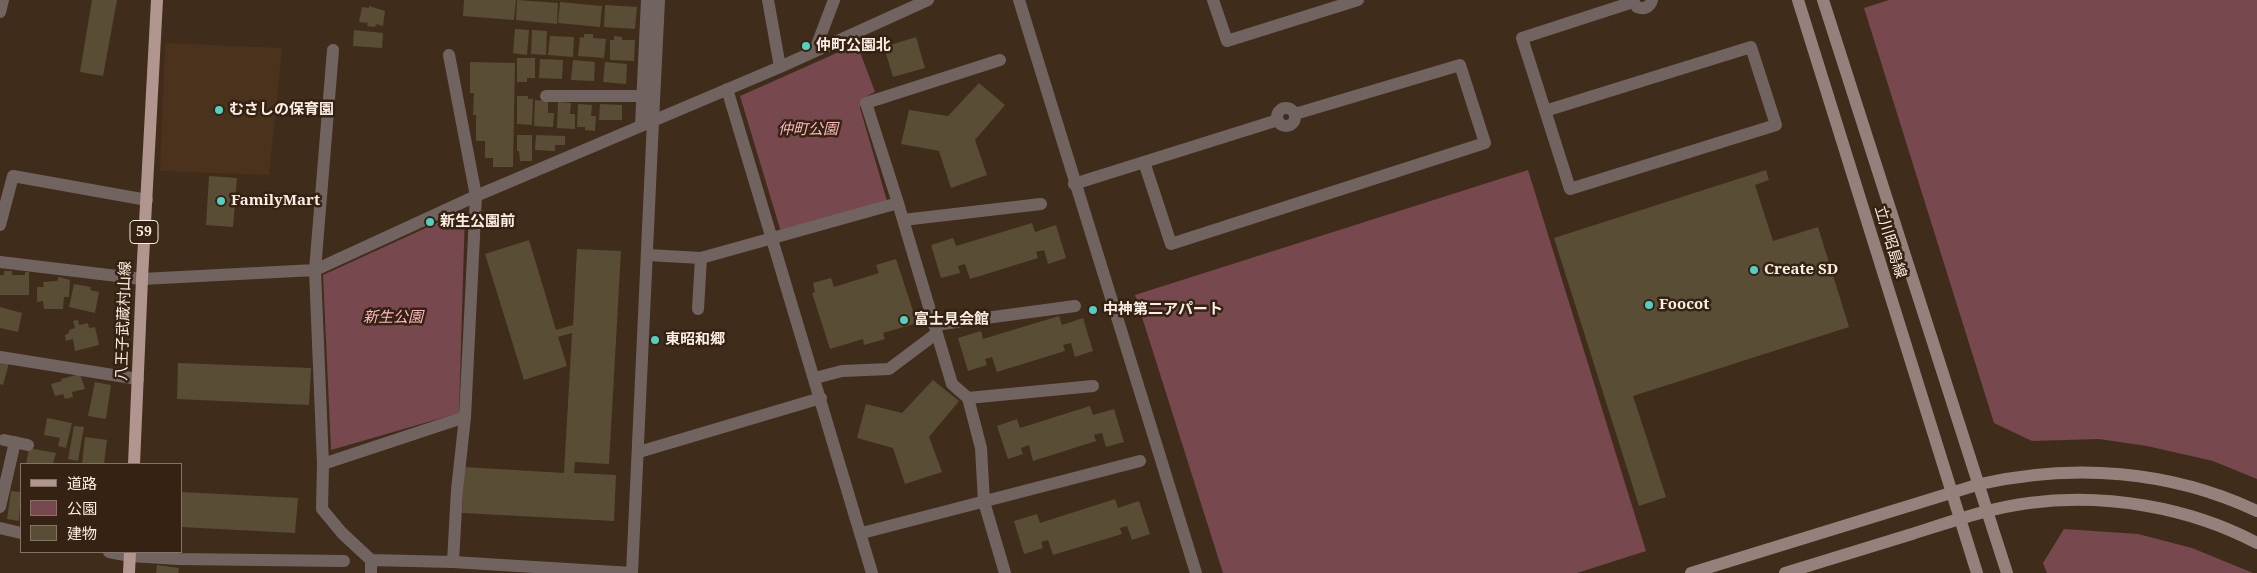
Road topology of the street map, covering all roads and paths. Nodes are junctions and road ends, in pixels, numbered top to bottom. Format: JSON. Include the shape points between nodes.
{"nodes":[{"id":1,"x":3,"y":0,"type":"edge"},
{"id":2,"x":157,"y":0,"type":"edge"},
{"id":3,"x":647,"y":0,"type":"edge"},
{"id":4,"x":659,"y":0,"type":"edge"},
{"id":5,"x":768,"y":0,"type":"edge"},
{"id":6,"x":834,"y":0,"type":"edge"},
{"id":7,"x":928,"y":0,"type":"edge"},
{"id":8,"x":1018,"y":0,"type":"edge"},
{"id":9,"x":1214,"y":0,"type":"edge"},
{"id":10,"x":1358,"y":0,"type":"edge"},
{"id":11,"x":1652,"y":0,"type":"edge"},
{"id":12,"x":1798,"y":0,"type":"edge"},
{"id":13,"x":1823,"y":0,"type":"edge"},
{"id":14,"x":1632,"y":1,"type":"edge"},
{"id":15,"x":0,"y":12,"type":"edge"},
{"id":16,"x":332,"y":50,"type":"dead end"},
{"id":17,"x":815,"y":50,"type":"junction"},
{"id":18,"x":449,"y":55,"type":"dead end"},
{"id":19,"x":1000,"y":60,"type":"dead end"},
{"id":20,"x":780,"y":67,"type":"junction"},
{"id":21,"x":727,"y":89,"type":"junction"},
{"id":22,"x":546,"y":96,"type":"dead end"},
{"id":23,"x":642,"y":96,"type":"junction"},
{"id":24,"x":1545,"y":111,"type":"junction"},
{"id":25,"x":647,"y":123,"type":"junction"},
{"id":26,"x":1144,"y":162,"type":"junction"},
{"id":27,"x":1074,"y":184,"type":"junction"},
{"id":28,"x":476,"y":196,"type":"junction"},
{"id":29,"x":146,"y":200,"type":"junction"},
{"id":30,"x":898,"y":203,"type":"junction"},
{"id":31,"x":1041,"y":204,"type":"dead end"},
{"id":32,"x":903,"y":220,"type":"junction"},
{"id":33,"x":0,"y":225,"type":"edge"},
{"id":34,"x":772,"y":240,"type":"junction"},
{"id":35,"x":648,"y":255,"type":"junction"},
{"id":36,"x":700,"y":258,"type":"junction"},
{"id":37,"x":0,"y":262,"type":"edge"},
{"id":38,"x":315,"y":270,"type":"junction"},
{"id":39,"x":142,"y":279,"type":"junction"},
{"id":40,"x":1075,"y":306,"type":"dead end"},
{"id":41,"x":698,"y":309,"type":"dead end"},
{"id":42,"x":936,"y":329,"type":"junction"},
{"id":43,"x":0,"y":357,"type":"edge"},
{"id":44,"x":815,"y":378,"type":"junction"},
{"id":45,"x":138,"y":379,"type":"junction"},
{"id":46,"x":1093,"y":386,"type":"dead end"},
{"id":47,"x":821,"y":398,"type":"junction"},
{"id":48,"x":968,"y":398,"type":"junction"},
{"id":49,"x":465,"y":417,"type":"junction"},
{"id":50,"x":28,"y":445,"type":"dead end"},
{"id":51,"x":639,"y":452,"type":"junction"},
{"id":52,"x":1140,"y":461,"type":"dead end"},
{"id":53,"x":134,"y":463,"type":"edge"},
{"id":54,"x":324,"y":464,"type":"junction"},
{"id":55,"x":1980,"y":484,"type":"junction"},
{"id":56,"x":1951,"y":492,"type":"junction"},
{"id":57,"x":984,"y":502,"type":"junction"},
{"id":58,"x":0,"y":507,"type":"edge"},
{"id":59,"x":1988,"y":511,"type":"junction"},
{"id":60,"x":2257,"y":511,"type":"edge"},
{"id":61,"x":1960,"y":519,"type":"junction"},
{"id":62,"x":0,"y":528,"type":"edge"},
{"id":63,"x":20,"y":532,"type":"edge"},
{"id":64,"x":862,"y":533,"type":"junction"},
{"id":65,"x":2257,"y":543,"type":"edge"},
{"id":66,"x":130,"y":554,"type":"edge"},
{"id":67,"x":372,"y":560,"type":"junction"},
{"id":68,"x":344,"y":561,"type":"dead end"},
{"id":69,"x":453,"y":562,"type":"junction"},
{"id":70,"x":129,"y":573,"type":"edge"},
{"id":71,"x":371,"y":573,"type":"edge"},
{"id":72,"x":632,"y":573,"type":"edge"},
{"id":73,"x":872,"y":573,"type":"edge"},
{"id":74,"x":1005,"y":573,"type":"edge"},
{"id":75,"x":1196,"y":573,"type":"edge"},
{"id":76,"x":1691,"y":573,"type":"edge"},
{"id":77,"x":1785,"y":573,"type":"edge"},
{"id":78,"x":1977,"y":573,"type":"edge"},
{"id":79,"x":2007,"y":573,"type":"edge"}],
"edges":[{"from":1,"to":15,"type":"street"},
{"from":2,"to":29,"type":"main road","name":"八王子武蔵村山線","number":"59"},
{"from":3,"to":23,"type":"street"},
{"from":4,"to":25,"type":"street"},
{"from":5,"to":20,"type":"street"},
{"from":6,"to":17,"type":"street"},
{"from":7,"to":17,"type":"street"},
{"from":8,"to":27,"type":"street"},
{"from":9,"to":10,"type":"street","via":[[1226,42]]},
{"from":11,"to":14,"type":"street","via":[[1643,9]]},
{"from":12,"to":56,"type":"main road","name":"立川昭島線"},
{"from":13,"to":55,"type":"main road","name":"立川昭島線"},
{"from":14,"to":24,"type":"street","via":[[1522,38]]},
{"from":16,"to":38,"type":"street"},
{"from":17,"to":20,"type":"street"},
{"from":18,"to":28,"type":"street"},
{"from":19,"to":30,"type":"street","via":[[866,103]]},
{"from":20,"to":21,"type":"street"},
{"from":21,"to":25,"type":"street"},
{"from":21,"to":34,"type":"street"},
{"from":22,"to":23,"type":"street"},
{"from":23,"to":25,"type":"street"},
{"from":24,"to":24,"type":"street","via":[[1570,189],[1776,125],[1750,47]]},
{"from":25,"to":28,"type":"street"},
{"from":25,"to":35,"type":"street"},
{"from":26,"to":26,"type":"street","via":[[1278,120],[1279,112],[1284,108],[1295,114],[1460,64],[1485,143],[1170,244]]},
{"from":26,"to":27,"type":"street"},
{"from":27,"to":75,"type":"street"},
{"from":28,"to":38,"type":"street"},
{"from":28,"to":49,"type":"street"},
{"from":29,"to":33,"type":"street","via":[[13,176]]},
{"from":29,"to":39,"type":"main road","name":"八王子武蔵村山線","number":"59"},
{"from":30,"to":32,"type":"street"},
{"from":30,"to":34,"type":"street"},
{"from":31,"to":32,"type":"street"},
{"from":32,"to":42,"type":"street"},
{"from":34,"to":36,"type":"street"},
{"from":34,"to":44,"type":"street"},
{"from":35,"to":36,"type":"street"},
{"from":35,"to":51,"type":"street"},
{"from":36,"to":41,"type":"street"},
{"from":37,"to":39,"type":"street"},
{"from":38,"to":39,"type":"street"},
{"from":38,"to":54,"type":"street"},
{"from":39,"to":45,"type":"main road","name":"八王子武蔵村山線","number":"59"},
{"from":40,"to":42,"type":"street"},
{"from":42,"to":44,"type":"street","via":[[889,368],[842,371]]},
{"from":42,"to":48,"type":"street","via":[[952,384]]},
{"from":43,"to":45,"type":"street"},
{"from":44,"to":47,"type":"street"},
{"from":45,"to":53,"type":"main road","name":"八王子武蔵村山線","number":"59"},
{"from":46,"to":48,"type":"street"},
{"from":47,"to":51,"type":"street"},
{"from":47,"to":64,"type":"street"},
{"from":48,"to":57,"type":"street","via":[[981,448]]},
{"from":49,"to":54,"type":"street"},
{"from":49,"to":69,"type":"street"},
{"from":50,"to":58,"type":"street","via":[[10,441]]},
{"from":51,"to":72,"type":"street"},
{"from":52,"to":57,"type":"street"},
{"from":54,"to":67,"type":"street","via":[[322,509],[342,533]]},
{"from":55,"to":56,"type":"main road"},
{"from":55,"to":59,"type":"main road","name":"立川昭島線"},
{"from":55,"to":60,"type":"main road","via":[[2045,473],[2126,474],[2206,490]]},
{"from":56,"to":61,"type":"main road","name":"立川昭島線"},
{"from":56,"to":76,"type":"main road"},
{"from":57,"to":64,"type":"street"},
{"from":57,"to":74,"type":"street"},
{"from":59,"to":61,"type":"main road"},
{"from":59,"to":65,"type":"main road","via":[[2055,501],[2121,502],[2217,524]]},
{"from":59,"to":79,"type":"main road","name":"立川昭島線"},
{"from":61,"to":77,"type":"main road"},
{"from":61,"to":78,"type":"main road","name":"立川昭島線"},
{"from":62,"to":63,"type":"street"},
{"from":64,"to":73,"type":"street"},
{"from":66,"to":68,"type":"street","via":[[179,559]]},
{"from":66,"to":70,"type":"main road"},
{"from":67,"to":69,"type":"street"},
{"from":67,"to":71,"type":"street"},
{"from":69,"to":72,"type":"street"}]}
